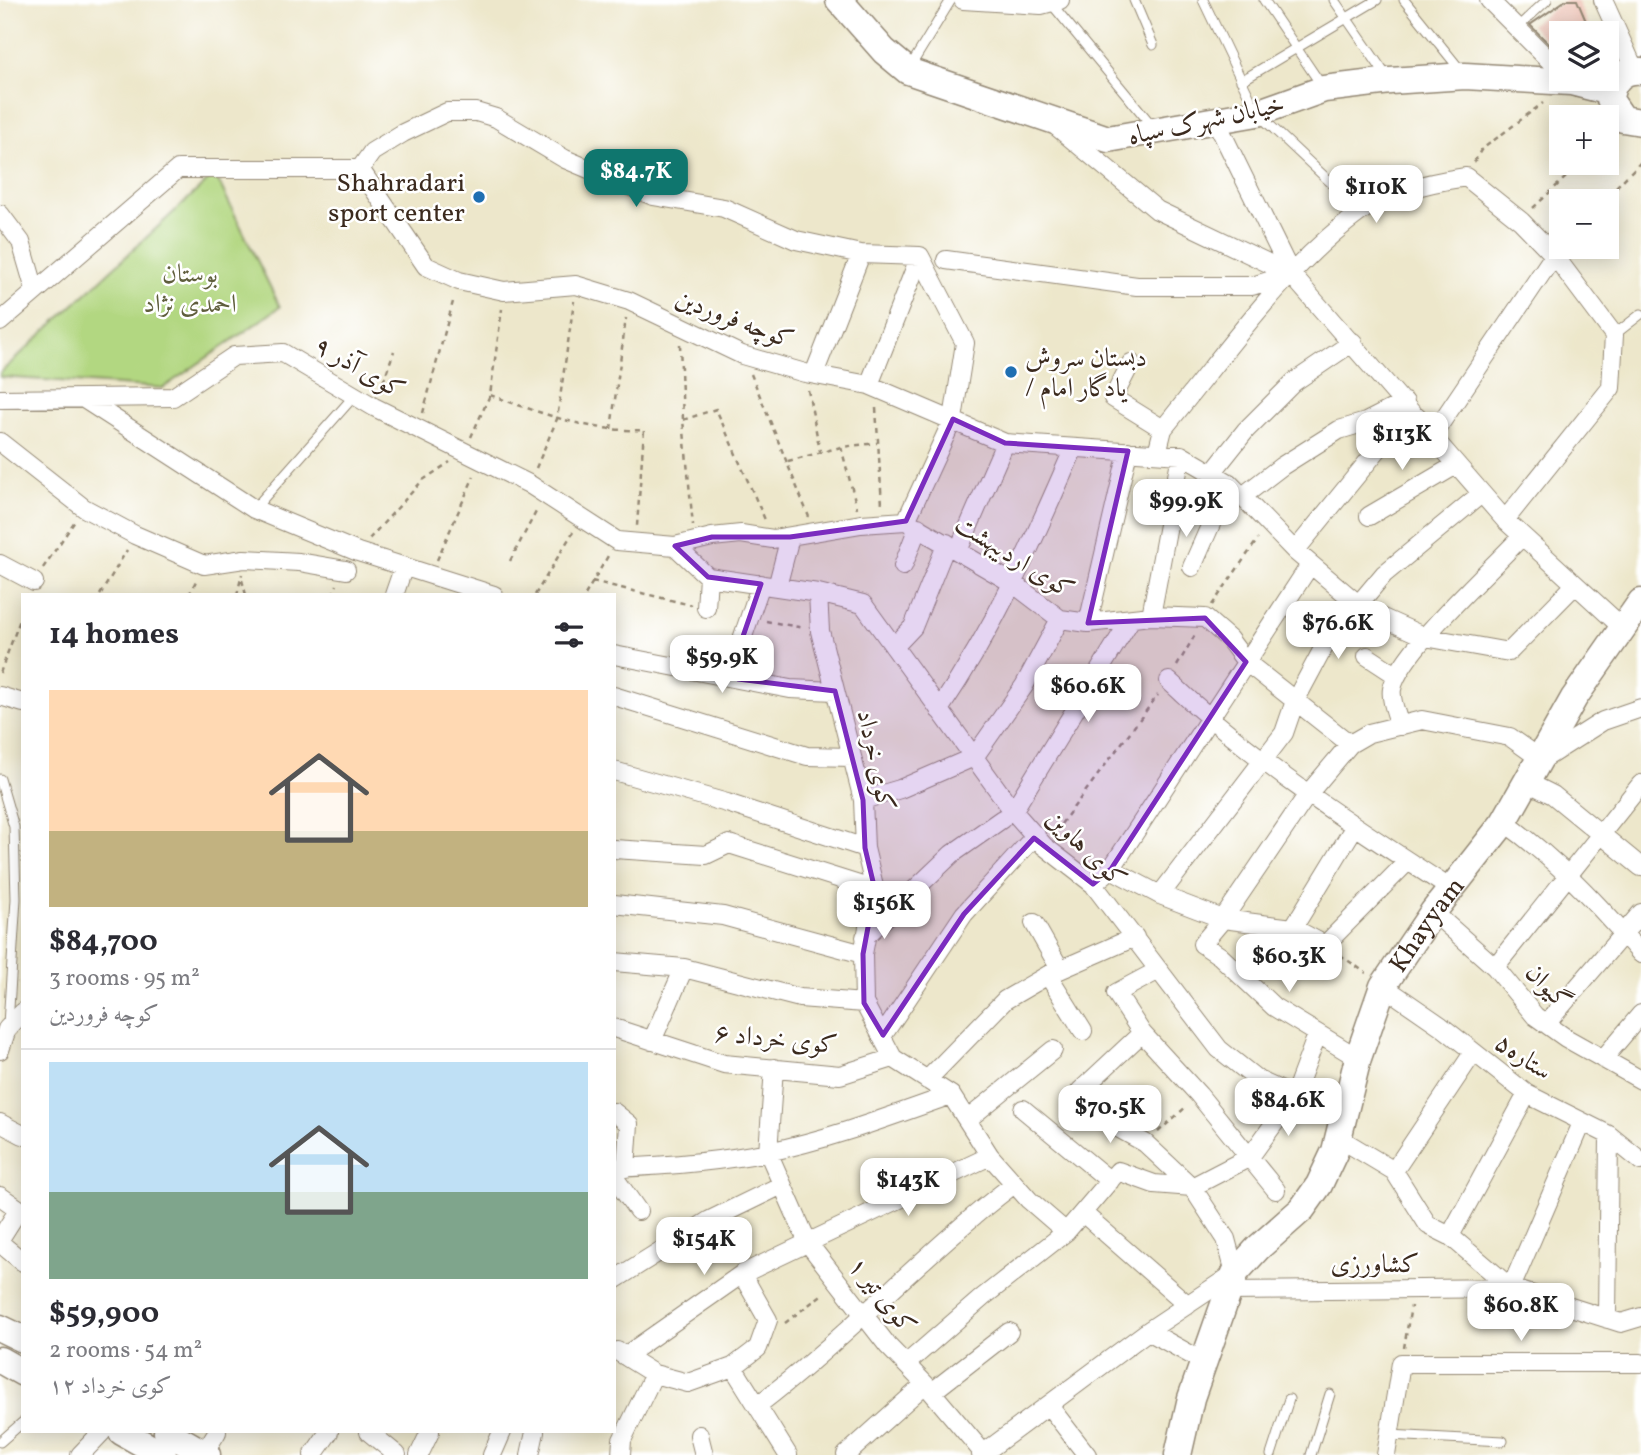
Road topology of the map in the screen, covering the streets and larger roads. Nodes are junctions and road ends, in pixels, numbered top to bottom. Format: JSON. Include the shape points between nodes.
{"nodes":[{"id":1,"x":963,"y":0,"type":"edge"},
{"id":2,"x":1489,"y":0,"type":"edge"},
{"id":3,"x":1603,"y":0,"type":"edge"},
{"id":4,"x":1053,"y":1,"type":"edge"},
{"id":5,"x":847,"y":3,"type":"edge"},
{"id":6,"x":1549,"y":61,"type":"edge"},
{"id":7,"x":1638,"y":71,"type":"edge"},
{"id":8,"x":1549,"y":78,"type":"edge"},
{"id":9,"x":1608,"y":91,"type":"edge"},
{"id":10,"x":1611,"y":92,"type":"junction"},
{"id":11,"x":1216,"y":121,"type":"junction"},
{"id":12,"x":1050,"y":122,"type":"junction"},
{"id":13,"x":1641,"y":122,"type":"edge"},
{"id":14,"x":360,"y":169,"type":"junction"},
{"id":15,"x":0,"y":214,"type":"edge"},
{"id":16,"x":1549,"y":250,"type":"edge"},
{"id":17,"x":861,"y":254,"type":"junction"},
{"id":18,"x":919,"y":257,"type":"junction"},
{"id":19,"x":1551,"y":259,"type":"edge"},
{"id":20,"x":1557,"y":259,"type":"edge"},
{"id":21,"x":946,"y":260,"type":"dead end"},
{"id":22,"x":1291,"y":274,"type":"junction"},
{"id":23,"x":34,"y":290,"type":"junction"},
{"id":24,"x":0,"y":321,"type":"edge"},
{"id":25,"x":1353,"y":342,"type":"junction"},
{"id":26,"x":1131,"y":363,"type":"dead end"},
{"id":27,"x":809,"y":373,"type":"junction"},
{"id":28,"x":877,"y":388,"type":"junction"},
{"id":29,"x":0,"y":399,"type":"edge"},
{"id":30,"x":84,"y":400,"type":"junction"},
{"id":31,"x":1405,"y":402,"type":"junction"},
{"id":32,"x":1417,"y":417,"type":"junction"},
{"id":33,"x":953,"y":419,"type":"junction"},
{"id":34,"x":1164,"y":429,"type":"junction"},
{"id":35,"x":1432,"y":436,"type":"junction"},
{"id":36,"x":0,"y":442,"type":"edge"},
{"id":37,"x":1006,"y":443,"type":"junction"},
{"id":38,"x":1073,"y":450,"type":"junction"},
{"id":39,"x":1128,"y":451,"type":"junction"},
{"id":40,"x":1157,"y":453,"type":"junction"},
{"id":41,"x":1181,"y":455,"type":"junction"},
{"id":42,"x":1456,"y":465,"type":"junction"},
{"id":43,"x":1211,"y":474,"type":"junction"},
{"id":44,"x":1229,"y":483,"type":"junction"},
{"id":45,"x":1481,"y":494,"type":"junction"},
{"id":46,"x":1244,"y":496,"type":"junction"},
{"id":47,"x":1368,"y":516,"type":"dead end"},
{"id":48,"x":1505,"y":520,"type":"junction"},
{"id":49,"x":912,"y":524,"type":"junction"},
{"id":50,"x":1522,"y":536,"type":"junction"},
{"id":51,"x":782,"y":538,"type":"junction"},
{"id":52,"x":675,"y":546,"type":"junction"},
{"id":53,"x":952,"y":547,"type":"junction"},
{"id":54,"x":1295,"y":551,"type":"junction"},
{"id":55,"x":0,"y":564,"type":"edge"},
{"id":56,"x":1310,"y":565,"type":"junction"},
{"id":57,"x":404,"y":566,"type":"junction"},
{"id":58,"x":903,"y":566,"type":"dead end"},
{"id":59,"x":1192,"y":567,"type":"dead end"},
{"id":60,"x":346,"y":570,"type":"road end"},
{"id":61,"x":708,"y":577,"type":"junction"},
{"id":62,"x":34,"y":582,"type":"road end"},
{"id":63,"x":1014,"y":584,"type":"junction"},
{"id":64,"x":769,"y":585,"type":"junction"},
{"id":65,"x":1575,"y":585,"type":"junction"},
{"id":66,"x":395,"y":593,"type":"edge"},
{"id":67,"x":487,"y":593,"type":"edge"},
{"id":68,"x":818,"y":593,"type":"junction"},
{"id":69,"x":1641,"y":602,"type":"edge"},
{"id":70,"x":1357,"y":605,"type":"junction"},
{"id":71,"x":706,"y":608,"type":"dead end"},
{"id":72,"x":1151,"y":616,"type":"junction"},
{"id":73,"x":1060,"y":619,"type":"junction"},
{"id":74,"x":1131,"y":619,"type":"junction"},
{"id":75,"x":1632,"y":620,"type":"edge"},
{"id":76,"x":1088,"y":622,"type":"junction"},
{"id":77,"x":1425,"y":637,"type":"junction"},
{"id":78,"x":894,"y":647,"type":"junction"},
{"id":79,"x":616,"y":655,"type":"edge"},
{"id":80,"x":1367,"y":656,"type":"dead end"},
{"id":81,"x":1247,"y":662,"type":"junction"},
{"id":82,"x":1396,"y":675,"type":"junction"},
{"id":83,"x":738,"y":679,"type":"junction"},
{"id":84,"x":1169,"y":681,"type":"road end"},
{"id":85,"x":835,"y":691,"type":"junction"},
{"id":86,"x":0,"y":695,"type":"edge"},
{"id":87,"x":616,"y":697,"type":"edge"},
{"id":88,"x":1295,"y":701,"type":"junction"},
{"id":89,"x":21,"y":702,"type":"edge"},
{"id":90,"x":1641,"y":708,"type":"edge"},
{"id":91,"x":939,"y":710,"type":"junction"},
{"id":92,"x":1210,"y":720,"type":"junction"},
{"id":93,"x":1400,"y":726,"type":"junction"},
{"id":94,"x":1350,"y":744,"type":"junction"},
{"id":95,"x":852,"y":757,"type":"junction"},
{"id":96,"x":971,"y":758,"type":"junction"},
{"id":97,"x":1542,"y":760,"type":"junction"},
{"id":98,"x":1263,"y":762,"type":"junction"},
{"id":99,"x":616,"y":772,"type":"edge"},
{"id":100,"x":1527,"y":782,"type":"junction"},
{"id":101,"x":1641,"y":784,"type":"edge"},
{"id":102,"x":1308,"y":794,"type":"junction"},
{"id":103,"x":863,"y":800,"type":"junction"},
{"id":104,"x":1008,"y":815,"type":"junction"},
{"id":105,"x":1504,"y":822,"type":"junction"},
{"id":106,"x":1355,"y":826,"type":"junction"},
{"id":107,"x":1602,"y":836,"type":"junction"},
{"id":108,"x":1040,"y":841,"type":"junction"},
{"id":109,"x":864,"y":848,"type":"junction"},
{"id":110,"x":616,"y":849,"type":"edge"},
{"id":111,"x":1408,"y":861,"type":"junction"},
{"id":112,"x":1640,"y":865,"type":"edge"},
{"id":113,"x":1111,"y":869,"type":"junction"},
{"id":114,"x":1569,"y":877,"type":"junction"},
{"id":115,"x":1093,"y":884,"type":"junction"},
{"id":116,"x":1451,"y":888,"type":"junction"},
{"id":117,"x":875,"y":890,"type":"junction"},
{"id":118,"x":1160,"y":895,"type":"junction"},
{"id":119,"x":616,"y":904,"type":"edge"},
{"id":120,"x":1433,"y":912,"type":"junction"},
{"id":121,"x":1641,"y":913,"type":"edge"},
{"id":122,"x":1223,"y":919,"type":"junction"},
{"id":123,"x":1034,"y":923,"type":"dead end"},
{"id":124,"x":1293,"y":928,"type":"junction"},
{"id":125,"x":1623,"y":933,"type":"junction"},
{"id":126,"x":1135,"y":937,"type":"junction"},
{"id":127,"x":864,"y":945,"type":"junction"},
{"id":128,"x":1641,"y":954,"type":"edge"},
{"id":129,"x":616,"y":962,"type":"edge"},
{"id":130,"x":1495,"y":967,"type":"junction"},
{"id":131,"x":684,"y":968,"type":"junction"},
{"id":132,"x":1157,"y":971,"type":"junction"},
{"id":133,"x":1054,"y":972,"type":"junction"},
{"id":134,"x":1383,"y":986,"type":"junction"},
{"id":135,"x":864,"y":1003,"type":"junction"},
{"id":136,"x":21,"y":1014,"type":"edge"},
{"id":137,"x":1641,"y":1014,"type":"edge"},
{"id":138,"x":1546,"y":1024,"type":"junction"},
{"id":139,"x":616,"y":1029,"type":"edge"},
{"id":140,"x":1083,"y":1031,"type":"dead end"},
{"id":141,"x":1142,"y":1033,"type":"junction"},
{"id":142,"x":883,"y":1035,"type":"junction"},
{"id":143,"x":1317,"y":1035,"type":"junction"},
{"id":144,"x":652,"y":1041,"type":"junction"},
{"id":145,"x":0,"y":1050,"type":"edge"},
{"id":146,"x":1053,"y":1051,"type":"dead end"},
{"id":147,"x":1473,"y":1053,"type":"junction"},
{"id":148,"x":893,"y":1058,"type":"junction"},
{"id":149,"x":1358,"y":1058,"type":"junction"},
{"id":150,"x":1604,"y":1059,"type":"junction"},
{"id":151,"x":774,"y":1068,"type":"junction"},
{"id":152,"x":927,"y":1080,"type":"junction"},
{"id":153,"x":1641,"y":1080,"type":"edge"},
{"id":154,"x":1527,"y":1094,"type":"junction"},
{"id":155,"x":951,"y":1095,"type":"junction"},
{"id":156,"x":1294,"y":1096,"type":"junction"},
{"id":157,"x":1023,"y":1109,"type":"dead end"},
{"id":158,"x":616,"y":1114,"type":"edge"},
{"id":159,"x":967,"y":1120,"type":"junction"},
{"id":160,"x":1582,"y":1123,"type":"junction"},
{"id":161,"x":0,"y":1124,"type":"edge"},
{"id":162,"x":1341,"y":1129,"type":"junction"},
{"id":163,"x":21,"y":1134,"type":"edge"},
{"id":164,"x":1609,"y":1136,"type":"junction"},
{"id":165,"x":768,"y":1152,"type":"junction"},
{"id":166,"x":990,"y":1157,"type":"junction"},
{"id":167,"x":1250,"y":1157,"type":"junction"},
{"id":168,"x":1641,"y":1161,"type":"edge"},
{"id":169,"x":618,"y":1171,"type":"edge"},
{"id":170,"x":1394,"y":1171,"type":"junction"},
{"id":171,"x":1110,"y":1181,"type":"junction"},
{"id":172,"x":1014,"y":1184,"type":"junction"},
{"id":173,"x":782,"y":1185,"type":"junction"},
{"id":174,"x":1192,"y":1187,"type":"junction"},
{"id":175,"x":1276,"y":1190,"type":"dead end"},
{"id":176,"x":0,"y":1196,"type":"edge"},
{"id":177,"x":21,"y":1211,"type":"edge"},
{"id":178,"x":638,"y":1211,"type":"dead end"},
{"id":179,"x":1084,"y":1214,"type":"junction"},
{"id":180,"x":1066,"y":1232,"type":"junction"},
{"id":181,"x":1450,"y":1236,"type":"junction"},
{"id":182,"x":0,"y":1241,"type":"edge"},
{"id":183,"x":808,"y":1242,"type":"junction"},
{"id":184,"x":21,"y":1260,"type":"edge"},
{"id":185,"x":742,"y":1274,"type":"junction"},
{"id":186,"x":616,"y":1279,"type":"edge"},
{"id":187,"x":1232,"y":1282,"type":"junction"},
{"id":188,"x":1511,"y":1288,"type":"junction"},
{"id":189,"x":1188,"y":1305,"type":"junction"},
{"id":190,"x":863,"y":1317,"type":"junction"},
{"id":191,"x":1641,"y":1317,"type":"edge"},
{"id":192,"x":1606,"y":1318,"type":"junction"},
{"id":193,"x":1148,"y":1331,"type":"junction"},
{"id":194,"x":1009,"y":1332,"type":"dead end"},
{"id":195,"x":620,"y":1353,"type":"edge"},
{"id":196,"x":0,"y":1360,"type":"edge"},
{"id":197,"x":1204,"y":1363,"type":"junction"},
{"id":198,"x":1641,"y":1363,"type":"edge"},
{"id":199,"x":906,"y":1364,"type":"junction"},
{"id":200,"x":733,"y":1367,"type":"junction"},
{"id":201,"x":21,"y":1372,"type":"edge"},
{"id":202,"x":654,"y":1374,"type":"junction"},
{"id":203,"x":928,"y":1388,"type":"junction"},
{"id":204,"x":758,"y":1405,"type":"junction"},
{"id":205,"x":1049,"y":1406,"type":"junction"},
{"id":206,"x":101,"y":1433,"type":"edge"},
{"id":207,"x":124,"y":1433,"type":"edge"},
{"id":208,"x":170,"y":1433,"type":"edge"},
{"id":209,"x":328,"y":1433,"type":"edge"},
{"id":210,"x":370,"y":1433,"type":"edge"},
{"id":211,"x":430,"y":1433,"type":"edge"},
{"id":212,"x":502,"y":1433,"type":"edge"},
{"id":213,"x":535,"y":1433,"type":"edge"},
{"id":214,"x":699,"y":1435,"type":"dead end"},
{"id":215,"x":209,"y":1447,"type":"edge"},
{"id":216,"x":853,"y":1452,"type":"edge"},
{"id":217,"x":983,"y":1454,"type":"edge"},
{"id":218,"x":80,"y":1455,"type":"edge"},
{"id":219,"x":163,"y":1455,"type":"edge"},
{"id":220,"x":313,"y":1455,"type":"edge"},
{"id":221,"x":397,"y":1455,"type":"edge"},
{"id":222,"x":419,"y":1455,"type":"edge"},
{"id":223,"x":492,"y":1455,"type":"edge"},
{"id":224,"x":530,"y":1455,"type":"edge"},
{"id":225,"x":621,"y":1455,"type":"edge"},
{"id":226,"x":704,"y":1455,"type":"edge"},
{"id":227,"x":788,"y":1455,"type":"edge"},
{"id":228,"x":1087,"y":1455,"type":"edge"},
{"id":229,"x":1178,"y":1455,"type":"edge"},
{"id":230,"x":1386,"y":1455,"type":"edge"}],
"edges":[{"from":1,"to":4,"type":"street"},
{"from":2,"to":6,"type":"street"},
{"from":3,"to":7,"type":"street"},
{"from":5,"to":12,"type":"street","name":"خیابان شهرک سپاه","via":[[884,51],[908,71]]},
{"from":7,"to":10,"type":"street","via":[[1619,77]]},
{"from":8,"to":11,"type":"street","name":"خیابان شهرک سپاه","via":[[1465,76],[1324,89],[1257,113]]},
{"from":9,"to":10,"type":"street","name":"خیابان شهرک سپاه"},
{"from":10,"to":13,"type":"street","via":[[1616,114]]},
{"from":11,"to":12,"type":"street","name":"خیابان شهرک سپاه","via":[[1108,139]]},
{"from":11,"to":22,"type":"street"},
{"from":12,"to":22,"type":"street","via":[[1157,210]]},
{"from":14,"to":17,"type":"street","via":[[372,152],[403,133],[447,112],[476,112],[496,118],[565,159],[653,195],[724,208],[796,240]]},
{"from":14,"to":23,"type":"street","via":[[178,169]]},
{"from":14,"to":27,"type":"street","name":"کوچه فروردین","via":[[426,266],[459,281],[505,292],[576,285],[629,301],[742,355]]},
{"from":15,"to":23,"type":"street","via":[[21,242]]},
{"from":16,"to":22,"type":"street","via":[[1466,177],[1442,180],[1361,211]]},
{"from":17,"to":18,"type":"street"},
{"from":17,"to":27,"type":"street"},
{"from":18,"to":28,"type":"street"},
{"from":18,"to":33,"type":"street","via":[[965,343]]},
{"from":19,"to":35,"type":"street"},
{"from":20,"to":48,"type":"street","via":[[1615,335],[1611,388]]},
{"from":21,"to":22,"type":"street","via":[[1137,286],[1252,286]]},
{"from":22,"to":25,"type":"street"},
{"from":22,"to":34,"type":"street"},
{"from":23,"to":24,"type":"street"},
{"from":25,"to":31,"type":"street"},
{"from":25,"to":43,"type":"street","via":[[1294,382]]},
{"from":26,"to":34,"type":"street","via":[[1113,398]]},
{"from":27,"to":28,"type":"street","name":"کوچه فروردین"},
{"from":28,"to":33,"type":"street","name":"کوچه فروردین"},
{"from":29,"to":30,"type":"street","name":"کوی آذر ۹"},
{"from":30,"to":52,"type":"street","name":"کوی آذر ۹","via":[[173,397],[234,356],[284,353],[374,407],[529,484],[617,541]]},
{"from":30,"to":57,"type":"street","via":[[254,509]]},
{"from":31,"to":32,"type":"street"},
{"from":31,"to":46,"type":"street","via":[[1339,430]]},
{"from":32,"to":35,"type":"street"},
{"from":32,"to":54,"type":"street","via":[[1379,448]]},
{"from":33,"to":37,"type":"street","name":"کوچه فروردین"},
{"from":33,"to":49,"type":"street"},
{"from":34,"to":40,"type":"street"},
{"from":35,"to":42,"type":"street"},
{"from":36,"to":60,"type":"street","via":[[84,508],[204,565],[244,559]]},
{"from":37,"to":38,"type":"street","name":"کوچه فروردین"},
{"from":37,"to":53,"type":"street"},
{"from":38,"to":39,"type":"street","name":"کوچه فروردین"},
{"from":38,"to":63,"type":"street"},
{"from":39,"to":40,"type":"street","name":"کوچه فروردین"},
{"from":39,"to":76,"type":"street"},
{"from":40,"to":41,"type":"street","name":"کوچه فروردین"},
{"from":41,"to":43,"type":"street"},
{"from":41,"to":72,"type":"street"},
{"from":42,"to":45,"type":"street"},
{"from":42,"to":47,"type":"street"},
{"from":43,"to":44,"type":"street"},
{"from":44,"to":46,"type":"street"},
{"from":44,"to":59,"type":"street"},
{"from":45,"to":48,"type":"street"},
{"from":45,"to":70,"type":"street","via":[[1416,544]]},
{"from":46,"to":54,"type":"street"},
{"from":48,"to":50,"type":"street"},
{"from":49,"to":51,"type":"street","via":[[861,524]]},
{"from":49,"to":53,"type":"street","name":"کوی اردیبهشت"},
{"from":49,"to":58,"type":"street"},
{"from":50,"to":65,"type":"street"},
{"from":50,"to":77,"type":"street"},
{"from":51,"to":52,"type":"street","via":[[741,534]]},
{"from":51,"to":64,"type":"street"},
{"from":52,"to":61,"type":"street"},
{"from":53,"to":63,"type":"street","name":"کوی اردیبهشت"},
{"from":53,"to":78,"type":"street","via":[[913,627]]},
{"from":54,"to":56,"type":"street"},
{"from":55,"to":62,"type":"street"},
{"from":56,"to":70,"type":"street"},
{"from":56,"to":81,"type":"street"},
{"from":57,"to":66,"type":"street"},
{"from":57,"to":67,"type":"street"},
{"from":61,"to":64,"type":"street","name":"کوی هاوین"},
{"from":61,"to":71,"type":"street"},
{"from":63,"to":73,"type":"street","name":"کوی اردیبهشت"},
{"from":63,"to":91,"type":"street","via":[[978,652]]},
{"from":64,"to":68,"type":"street","name":"کوی هاوین"},
{"from":64,"to":83,"type":"street","via":[[740,645]]},
{"from":65,"to":75,"type":"street"},
{"from":65,"to":77,"type":"street","via":[[1509,652]]},
{"from":68,"to":78,"type":"street","name":"کوی هاوین","via":[[863,604]]},
{"from":68,"to":85,"type":"street","name":"کوی خرداد","via":[[820,631]]},
{"from":69,"to":75,"type":"street","name":"Khayyam"},
{"from":70,"to":77,"type":"street"},
{"from":70,"to":88,"type":"street","via":[[1326,643]]},
{"from":72,"to":74,"type":"street","name":"کوی اردیبهشت"},
{"from":72,"to":81,"type":"street","name":"کوی اردیبهشت","via":[[1205,618]]},
{"from":73,"to":76,"type":"street","name":"کوی اردیبهشت"},
{"from":73,"to":96,"type":"street","via":[[1024,686]]},
{"from":74,"to":76,"type":"street","name":"کوی اردیبهشت"},
{"from":74,"to":104,"type":"street"},
{"from":75,"to":97,"type":"street","name":"Khayyam","via":[[1574,698]]},
{"from":77,"to":82,"type":"street"},
{"from":78,"to":91,"type":"street","name":"کوی هاوین"},
{"from":79,"to":83,"type":"street"},
{"from":80,"to":82,"type":"street"},
{"from":81,"to":88,"type":"street"},
{"from":81,"to":92,"type":"street"},
{"from":82,"to":93,"type":"street","via":[[1391,692]]},
{"from":83,"to":85,"type":"street","via":[[790,689]]},
{"from":84,"to":92,"type":"street"},
{"from":85,"to":95,"type":"street","name":"کوی خرداد"},
{"from":86,"to":89,"type":"street"},
{"from":87,"to":95,"type":"street","via":[[807,756]]},
{"from":88,"to":94,"type":"street"},
{"from":88,"to":98,"type":"street","via":[[1284,733]]},
{"from":90,"to":97,"type":"street","via":[[1604,721]]},
{"from":91,"to":96,"type":"street","name":"کوی هاوین"},
{"from":92,"to":98,"type":"street"},
{"from":92,"to":113,"type":"street"},
{"from":93,"to":94,"type":"street","via":[[1369,733]]},
{"from":93,"to":97,"type":"street","via":[[1422,720],[1492,732],[1510,737]]},
{"from":94,"to":102,"type":"street"},
{"from":95,"to":103,"type":"street","name":"کوی خرداد"},
{"from":96,"to":103,"type":"street"},
{"from":96,"to":104,"type":"street","name":"کوی هاوین"},
{"from":97,"to":100,"type":"street","name":"Khayyam"},
{"from":98,"to":102,"type":"street"},
{"from":98,"to":118,"type":"street"},
{"from":99,"to":109,"type":"street"},
{"from":100,"to":105,"type":"street","name":"Khayyam"},
{"from":100,"to":107,"type":"street","via":[[1553,795]]},
{"from":101,"to":107,"type":"street"},
{"from":102,"to":106,"type":"street"},
{"from":102,"to":122,"type":"street"},
{"from":103,"to":109,"type":"street","name":"کوی خرداد"},
{"from":104,"to":108,"type":"street","name":"کوی هاوین"},
{"from":104,"to":127,"type":"street","via":[[952,854]]},
{"from":105,"to":114,"type":"street"},
{"from":105,"to":116,"type":"street","name":"Khayyam"},
{"from":106,"to":111,"type":"street"},
{"from":106,"to":124,"type":"street"},
{"from":107,"to":112,"type":"street"},
{"from":107,"to":114,"type":"street"},
{"from":108,"to":115,"type":"street","name":"کوی هاوین"},
{"from":108,"to":142,"type":"street","via":[[964,914]]},
{"from":109,"to":117,"type":"street","name":"کوی خرداد"},
{"from":110,"to":117,"type":"street","via":[[706,855],[729,844]]},
{"from":111,"to":116,"type":"street"},
{"from":111,"to":124,"type":"street","via":[[1325,945]]},
{"from":113,"to":115,"type":"street"},
{"from":113,"to":118,"type":"street"},
{"from":114,"to":125,"type":"street"},
{"from":114,"to":130,"type":"street"},
{"from":115,"to":126,"type":"street","name":"کوی هاوین"},
{"from":116,"to":120,"type":"street","name":"Khayyam"},
{"from":117,"to":127,"type":"street","name":"کوی خرداد"},
{"from":118,"to":122,"type":"street"},
{"from":119,"to":127,"type":"street","via":[[723,916]]},
{"from":120,"to":130,"type":"street","name":"گیوان"},
{"from":120,"to":134,"type":"street","name":"Khayyam"},
{"from":121,"to":125,"type":"street"},
{"from":122,"to":124,"type":"street"},
{"from":122,"to":143,"type":"street","via":[[1202,944],[1274,1007]]},
{"from":123,"to":133,"type":"street"},
{"from":125,"to":128,"type":"street"},
{"from":125,"to":138,"type":"street"},
{"from":126,"to":132,"type":"street","name":"کوی هاوین"},
{"from":126,"to":133,"type":"street"},
{"from":127,"to":135,"type":"street","name":"کوی خرداد"},
{"from":129,"to":131,"type":"street"},
{"from":130,"to":138,"type":"street","name":"گیوان"},
{"from":131,"to":135,"type":"street","via":[[800,998]]},
{"from":131,"to":144,"type":"street"},
{"from":132,"to":141,"type":"street","via":[[1116,993]]},
{"from":132,"to":156,"type":"street","name":"کوی هاوین","via":[[1219,1049],[1258,1080]]},
{"from":133,"to":140,"type":"street"},
{"from":133,"to":152,"type":"street","via":[[1005,1000]]},
{"from":134,"to":147,"type":"street","name":"ستاره۵"},
{"from":134,"to":149,"type":"street","name":"Khayyam"},
{"from":135,"to":142,"type":"street","name":"کوی خرداد"},
{"from":136,"to":145,"type":"street","via":[[7,1029]]},
{"from":137,"to":150,"type":"street"},
{"from":138,"to":150,"type":"street","name":"گیوان"},
{"from":139,"to":144,"type":"street","name":"کوی خرداد ۶"},
{"from":141,"to":167,"type":"street"},
{"from":141,"to":174,"type":"street","via":[[1080,1091],[1109,1123],[1145,1143]]},
{"from":142,"to":148,"type":"street","name":"کوی خرداد"},
{"from":143,"to":149,"type":"street"},
{"from":143,"to":156,"type":"street"},
{"from":144,"to":151,"type":"street","name":"کوی خرداد ۶","via":[[724,1064]]},
{"from":146,"to":159,"type":"street"},
{"from":147,"to":154,"type":"street","name":"ستاره۵"},
{"from":147,"to":170,"type":"street"},
{"from":148,"to":151,"type":"street","name":"کوی خرداد ۶","via":[[840,1075]]},
{"from":148,"to":152,"type":"street"},
{"from":149,"to":162,"type":"street","name":"Khayyam"},
{"from":150,"to":153,"type":"street","name":"گیوان"},
{"from":151,"to":165,"type":"street"},
{"from":152,"to":155,"type":"street"},
{"from":154,"to":160,"type":"street","name":"ستاره۵"},
{"from":154,"to":181,"type":"street"},
{"from":155,"to":159,"type":"street"},
{"from":155,"to":165,"type":"street","via":[[839,1134]]},
{"from":156,"to":162,"type":"street","name":"کوی هاوین"},
{"from":156,"to":167,"type":"street"},
{"from":157,"to":171,"type":"street"},
{"from":158,"to":169,"type":"street","via":[[629,1124]]},
{"from":159,"to":166,"type":"street"},
{"from":160,"to":164,"type":"street","name":"ستاره۵"},
{"from":160,"to":188,"type":"street"},
{"from":161,"to":163,"type":"street"},
{"from":162,"to":170,"type":"street","name":"کوی هاوین"},
{"from":162,"to":187,"type":"street","name":"Khayyam","via":[[1319,1185],[1302,1209],[1258,1248]]},
{"from":164,"to":168,"type":"street","name":"ستاره۵"},
{"from":164,"to":192,"type":"street"},
{"from":165,"to":169,"type":"street"},
{"from":165,"to":173,"type":"street","name":"کوی تیر ۱"},
{"from":166,"to":172,"type":"street"},
{"from":166,"to":183,"type":"street"},
{"from":167,"to":174,"type":"street"},
{"from":167,"to":175,"type":"street"},
{"from":169,"to":178,"type":"street"},
{"from":170,"to":181,"type":"street","via":[[1428,1224]]},
{"from":171,"to":174,"type":"street","via":[[1118,1171],[1154,1184]]},
{"from":171,"to":179,"type":"street"},
{"from":172,"to":180,"type":"street"},
{"from":172,"to":190,"type":"street","via":[[966,1220]]},
{"from":173,"to":183,"type":"street","name":"کوی تیر ۱"},
{"from":173,"to":186,"type":"street","via":[[710,1220]]},
{"from":174,"to":187,"type":"street","via":[[1226,1240]]},
{"from":176,"to":177,"type":"street"},
{"from":177,"to":182,"type":"street"},
{"from":179,"to":180,"type":"street"},
{"from":179,"to":189,"type":"street"},
{"from":180,"to":199,"type":"street"},
{"from":181,"to":188,"type":"street"},
{"from":182,"to":184,"type":"street"},
{"from":183,"to":185,"type":"street"},
{"from":183,"to":190,"type":"street","name":"کوی تیر ۱"},
{"from":185,"to":195,"type":"street"},
{"from":185,"to":200,"type":"street","via":[[768,1320],[758,1348]]},
{"from":187,"to":188,"type":"street","name":"کشاورزی"},
{"from":187,"to":189,"type":"street"},
{"from":187,"to":197,"type":"street","name":"Khayyam"},
{"from":188,"to":192,"type":"street","name":"کشاورزی"},
{"from":189,"to":193,"type":"street"},
{"from":190,"to":199,"type":"street","name":"کوی تیر ۱"},
{"from":190,"to":204,"type":"street"},
{"from":191,"to":192,"type":"street","name":"کشاورزی","via":[[1621,1323]]},
{"from":193,"to":197,"type":"street"},
{"from":193,"to":205,"type":"street"},
{"from":194,"to":203,"type":"street"},
{"from":195,"to":202,"type":"street"},
{"from":196,"to":201,"type":"street"},
{"from":197,"to":229,"type":"street","name":"Khayyam"},
{"from":198,"to":230,"type":"street","via":[[1401,1363]]},
{"from":199,"to":203,"type":"street","name":"کوی تیر ۱"},
{"from":200,"to":202,"type":"street","via":[[688,1383]]},
{"from":200,"to":204,"type":"street"},
{"from":202,"to":225,"type":"street","via":[[622,1440]]},
{"from":203,"to":216,"type":"street"},
{"from":203,"to":217,"type":"street","name":"کوی تیر ۱"},
{"from":204,"to":227,"type":"street"},
{"from":205,"to":217,"type":"street"},
{"from":205,"to":228,"type":"street"},
{"from":206,"to":218,"type":"street"},
{"from":207,"to":219,"type":"street"},
{"from":208,"to":215,"type":"street"},
{"from":209,"to":220,"type":"street"},
{"from":210,"to":221,"type":"street"},
{"from":211,"to":222,"type":"street"},
{"from":212,"to":223,"type":"street"},
{"from":213,"to":224,"type":"street"},
{"from":214,"to":226,"type":"street"}]}
